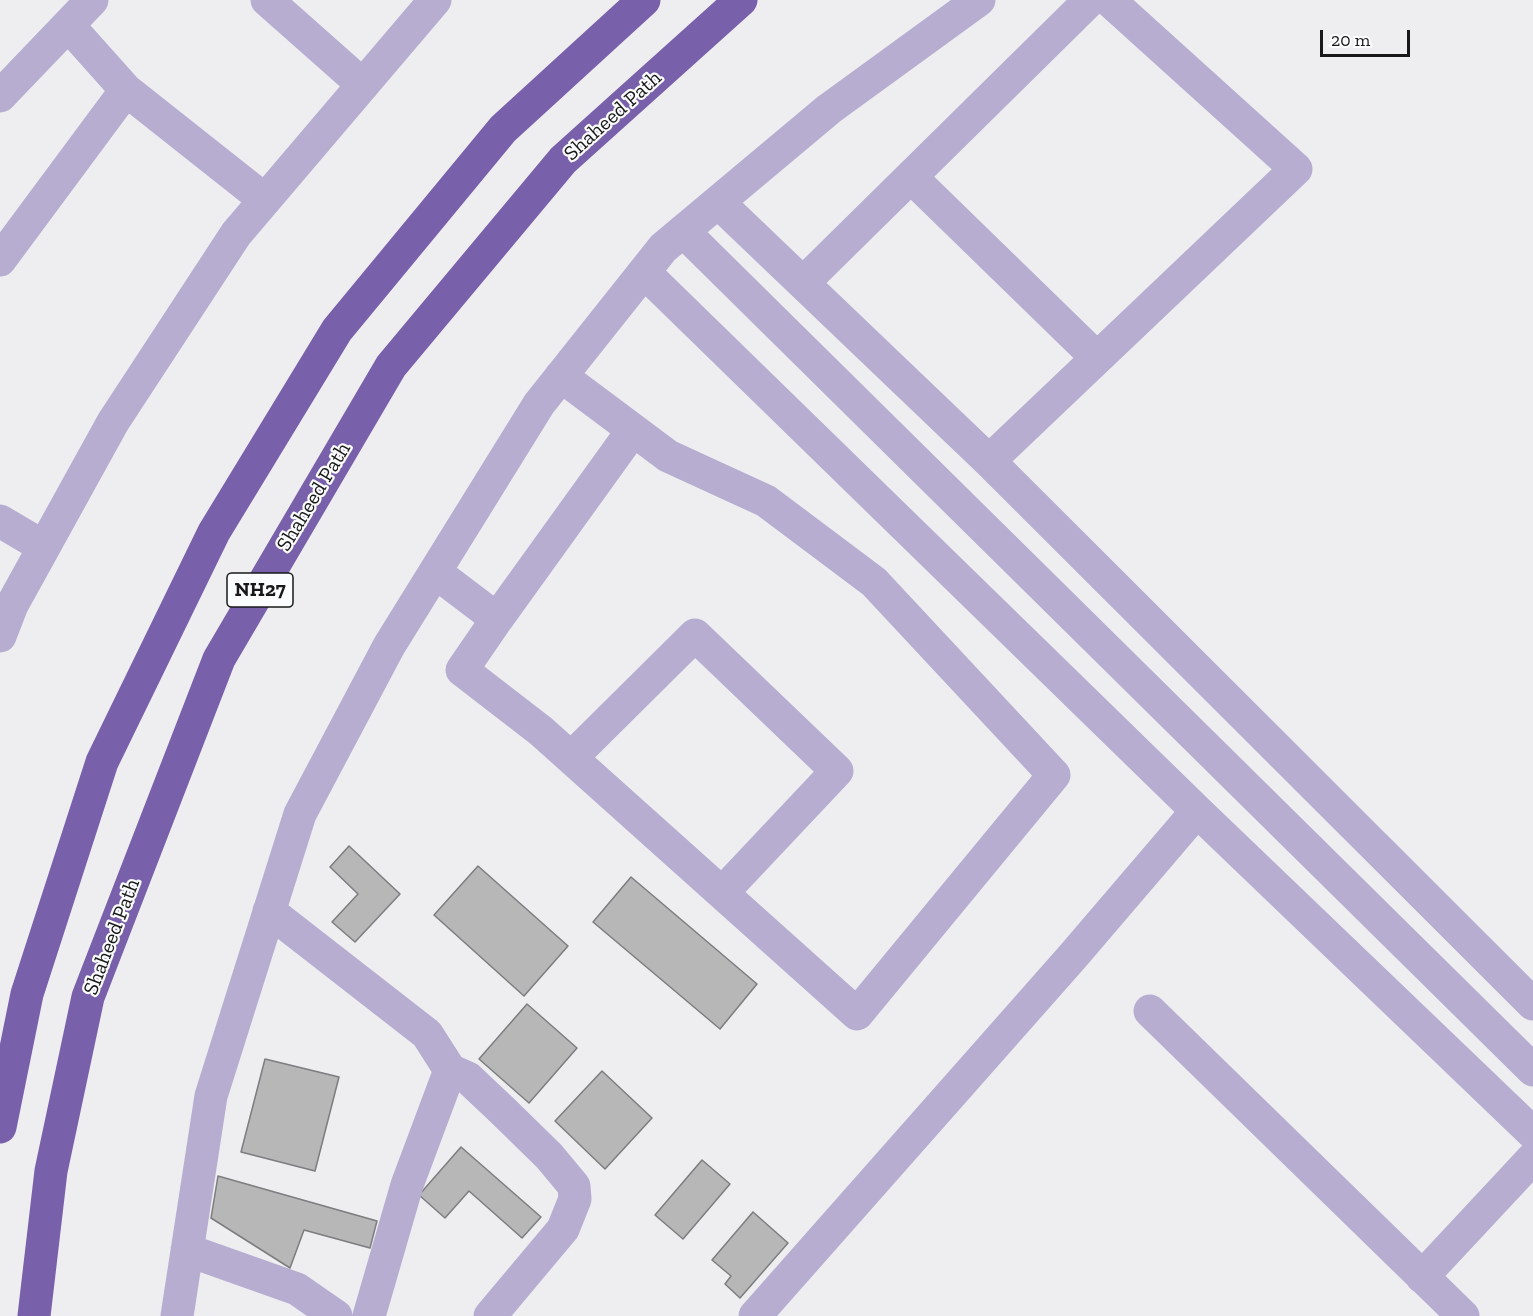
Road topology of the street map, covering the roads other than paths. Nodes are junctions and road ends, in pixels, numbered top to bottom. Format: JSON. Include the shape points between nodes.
{"nodes":[{"id":1,"x":92,"y":0,"type":"edge"},
{"id":2,"x":267,"y":0,"type":"edge"},
{"id":3,"x":645,"y":0,"type":"edge"},
{"id":4,"x":741,"y":0,"type":"edge"},
{"id":5,"x":979,"y":0,"type":"edge"},
{"id":6,"x":1090,"y":0,"type":"edge"},
{"id":7,"x":1109,"y":0,"type":"edge"},
{"id":8,"x":421,"y":5,"type":"edge"},
{"id":9,"x":68,"y":26,"type":"junction"},
{"id":10,"x":363,"y":85,"type":"junction"},
{"id":11,"x":126,"y":90,"type":"junction"},
{"id":12,"x":0,"y":96,"type":"edge"},
{"id":13,"x":911,"y":177,"type":"junction"},
{"id":14,"x":265,"y":200,"type":"junction"},
{"id":15,"x":718,"y":202,"type":"junction"},
{"id":16,"x":683,"y":231,"type":"junction"},
{"id":17,"x":0,"y":260,"type":"edge"},
{"id":18,"x":644,"y":272,"type":"junction"},
{"id":19,"x":803,"y":284,"type":"junction"},
{"id":20,"x":1097,"y":358,"type":"junction"},
{"id":21,"x":561,"y":376,"type":"junction"},
{"id":22,"x":633,"y":430,"type":"junction"},
{"id":23,"x":989,"y":461,"type":"junction"},
{"id":24,"x":0,"y":521,"type":"edge"},
{"id":25,"x":44,"y":547,"type":"junction"},
{"id":26,"x":435,"y":572,"type":"junction"},
{"id":27,"x":497,"y":619,"type":"junction"},
{"id":28,"x":0,"y":636,"type":"edge"},
{"id":29,"x":571,"y":758,"type":"junction"},
{"id":30,"x":1197,"y":811,"type":"junction"},
{"id":31,"x":722,"y":892,"type":"junction"},
{"id":32,"x":269,"y":911,"type":"junction"},
{"id":33,"x":1533,"y":1004,"type":"edge"},
{"id":34,"x":1150,"y":1011,"type":"dead end"},
{"id":35,"x":450,"y":1070,"type":"junction"},
{"id":36,"x":1533,"y":1070,"type":"edge"},
{"id":37,"x":0,"y":1127,"type":"edge"},
{"id":38,"x":1533,"y":1133,"type":"edge"},
{"id":39,"x":1533,"y":1158,"type":"edge"},
{"id":40,"x":187,"y":1250,"type":"junction"},
{"id":41,"x":1422,"y":1277,"type":"junction"},
{"id":42,"x":34,"y":1316,"type":"edge"},
{"id":43,"x":177,"y":1316,"type":"edge"},
{"id":44,"x":336,"y":1316,"type":"edge"},
{"id":45,"x":369,"y":1316,"type":"edge"},
{"id":46,"x":490,"y":1316,"type":"edge"},
{"id":47,"x":755,"y":1316,"type":"edge"},
{"id":48,"x":1463,"y":1316,"type":"edge"}],
"edges":[{"from":1,"to":9,"type":"street"},
{"from":2,"to":10,"type":"street"},
{"from":3,"to":37,"type":"highway","number":"NH27","via":[[502,129],[337,330],[214,532],[102,762],[27,993]]},
{"from":4,"to":42,"type":"highway","name":"Shaheed Path","number":"NH27","via":[[563,160],[392,366],[219,659],[88,997],[51,1171]]},
{"from":5,"to":15,"type":"street","via":[[829,108]]},
{"from":6,"to":13,"type":"street"},
{"from":7,"to":20,"type":"street","via":[[1296,169]]},
{"from":8,"to":10,"type":"street"},
{"from":9,"to":11,"type":"street"},
{"from":9,"to":12,"type":"street"},
{"from":10,"to":14,"type":"street"},
{"from":11,"to":14,"type":"street"},
{"from":11,"to":17,"type":"street"},
{"from":13,"to":19,"type":"street"},
{"from":13,"to":20,"type":"street"},
{"from":14,"to":25,"type":"street","via":[[236,234],[113,422]]},
{"from":15,"to":16,"type":"street"},
{"from":15,"to":19,"type":"street"},
{"from":16,"to":18,"type":"street"},
{"from":16,"to":36,"type":"street"},
{"from":18,"to":21,"type":"street"},
{"from":18,"to":30,"type":"street"},
{"from":19,"to":23,"type":"street"},
{"from":20,"to":23,"type":"street"},
{"from":21,"to":22,"type":"street"},
{"from":21,"to":26,"type":"street","via":[[538,404]]},
{"from":22,"to":27,"type":"street"},
{"from":22,"to":31,"type":"street","via":[[668,456],[766,501],[874,582],[1054,775],[857,1014]]},
{"from":23,"to":33,"type":"street"},
{"from":24,"to":25,"type":"street"},
{"from":25,"to":28,"type":"street"},
{"from":26,"to":27,"type":"street"},
{"from":26,"to":32,"type":"street","via":[[389,646],[300,814]]},
{"from":27,"to":29,"type":"street","via":[[462,670]]},
{"from":29,"to":31,"type":"street"},
{"from":29,"to":31,"type":"street","via":[[695,635],[837,771]]},
{"from":30,"to":38,"type":"street"},
{"from":30,"to":47,"type":"street"},
{"from":32,"to":35,"type":"street","via":[[427,1034]]},
{"from":32,"to":40,"type":"street","via":[[211,1096]]},
{"from":34,"to":41,"type":"street"},
{"from":35,"to":45,"type":"street","via":[[407,1185]]},
{"from":35,"to":46,"type":"street","via":[[468,1078],[549,1156],[574,1186],[575,1199],[563,1229]]},
{"from":39,"to":41,"type":"street"},
{"from":40,"to":43,"type":"street"},
{"from":40,"to":44,"type":"street","via":[[297,1289]]},
{"from":41,"to":48,"type":"street"}]}
